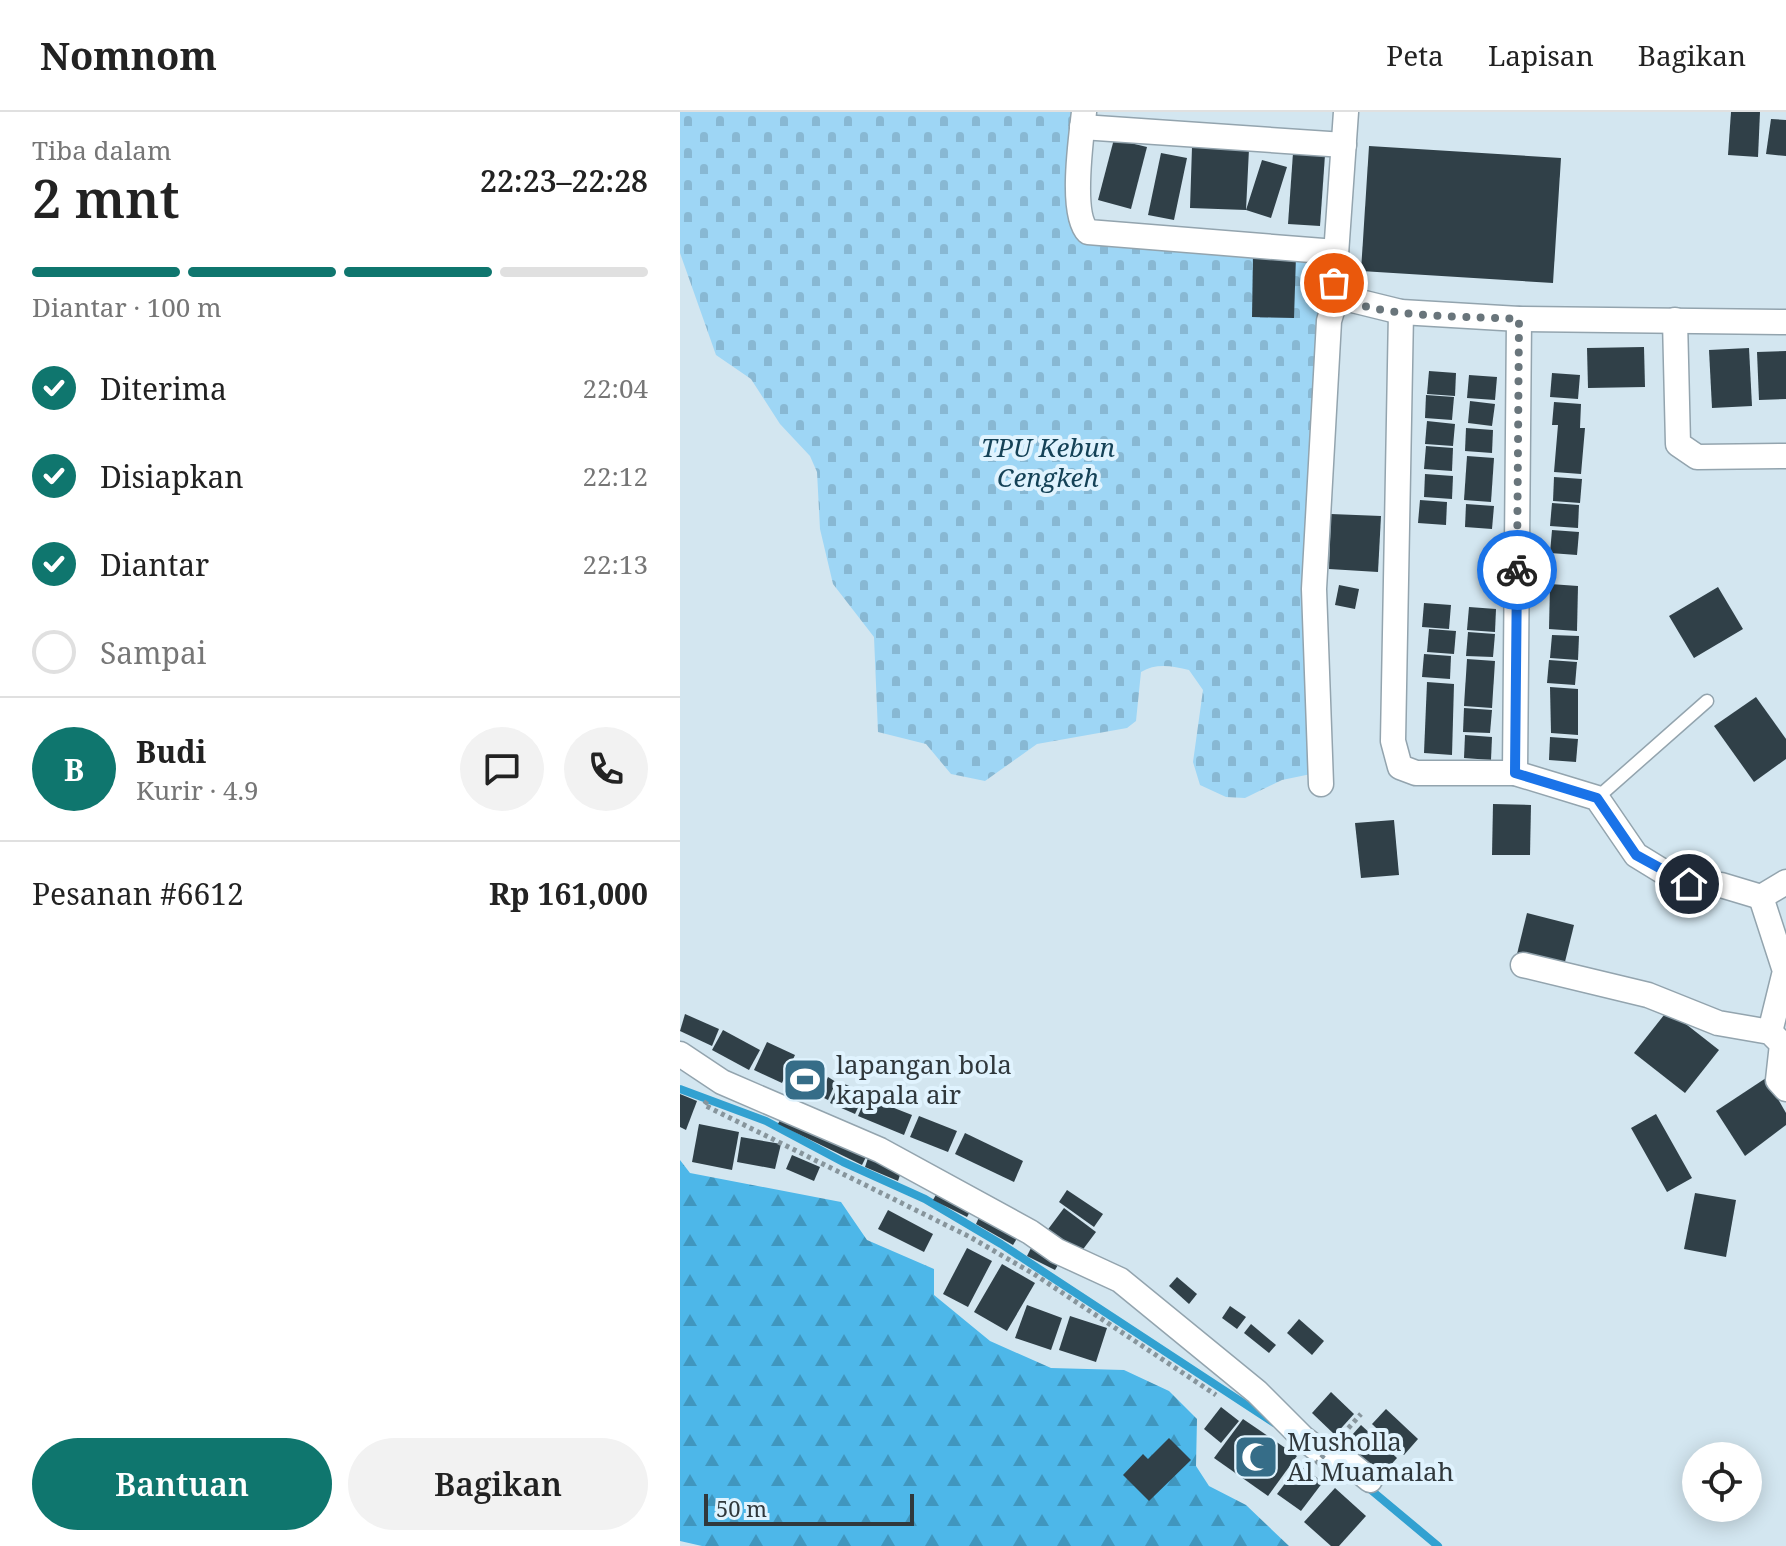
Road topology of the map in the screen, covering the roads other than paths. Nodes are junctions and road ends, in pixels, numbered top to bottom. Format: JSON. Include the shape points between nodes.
{"nodes":[{"id":1,"x":1346,"y":112,"type":"edge"},
{"id":2,"x":1083,"y":120,"type":"edge"},
{"id":3,"x":1344,"y":145,"type":"junction"},
{"id":4,"x":1336,"y":252,"type":"junction"},
{"id":5,"x":1337,"y":294,"type":"junction"},
{"id":6,"x":1401,"y":312,"type":"junction"},
{"id":7,"x":1519,"y":319,"type":"junction"},
{"id":8,"x":1675,"y":320,"type":"junction"},
{"id":9,"x":1786,"y":322,"type":"edge"},
{"id":10,"x":1786,"y":456,"type":"edge"},
{"id":11,"x":1707,"y":701,"type":"dead end"},
{"id":12,"x":1515,"y":773,"type":"junction"},
{"id":13,"x":1321,"y":784,"type":"dead end"},
{"id":14,"x":1597,"y":798,"type":"junction"},
{"id":15,"x":1786,"y":882,"type":"edge"},
{"id":16,"x":1761,"y":897,"type":"junction"},
{"id":17,"x":1523,"y":965,"type":"dead end"},
{"id":18,"x":1770,"y":1032,"type":"junction"},
{"id":19,"x":680,"y":1054,"type":"edge"},
{"id":20,"x":1786,"y":1089,"type":"edge"},
{"id":21,"x":1370,"y":1480,"type":"dead end"}],
"edges":[{"from":1,"to":3,"type":"street"},
{"from":2,"to":3,"type":"street"},
{"from":2,"to":4,"type":"street","via":[[1079,215],[1088,232]]},
{"from":3,"to":4,"type":"street"},
{"from":4,"to":5,"type":"street"},
{"from":5,"to":6,"type":"street"},
{"from":5,"to":13,"type":"street","via":[[1329,321],[1314,589]]},
{"from":6,"to":7,"type":"street"},
{"from":6,"to":12,"type":"street","via":[[1395,754],[1400,767],[1416,773]]},
{"from":7,"to":8,"type":"street"},
{"from":7,"to":12,"type":"street"},
{"from":8,"to":9,"type":"street"},
{"from":8,"to":10,"type":"street","via":[[1678,444],[1697,457]]},
{"from":11,"to":14,"type":"lane"},
{"from":12,"to":14,"type":"street"},
{"from":14,"to":16,"type":"street","via":[[1622,838],[1651,866],[1689,884],[1721,885]]},
{"from":15,"to":16,"type":"street"},
{"from":16,"to":18,"type":"street","via":[[1785,971]]},
{"from":17,"to":18,"type":"street","via":[[1648,995],[1718,1023]]},
{"from":18,"to":20,"type":"street","via":[[1782,1044],[1778,1080]]},
{"from":19,"to":21,"type":"street","via":[[722,1082],[880,1150],[1057,1251],[1120,1280],[1237,1374],[1309,1443]]}]}
